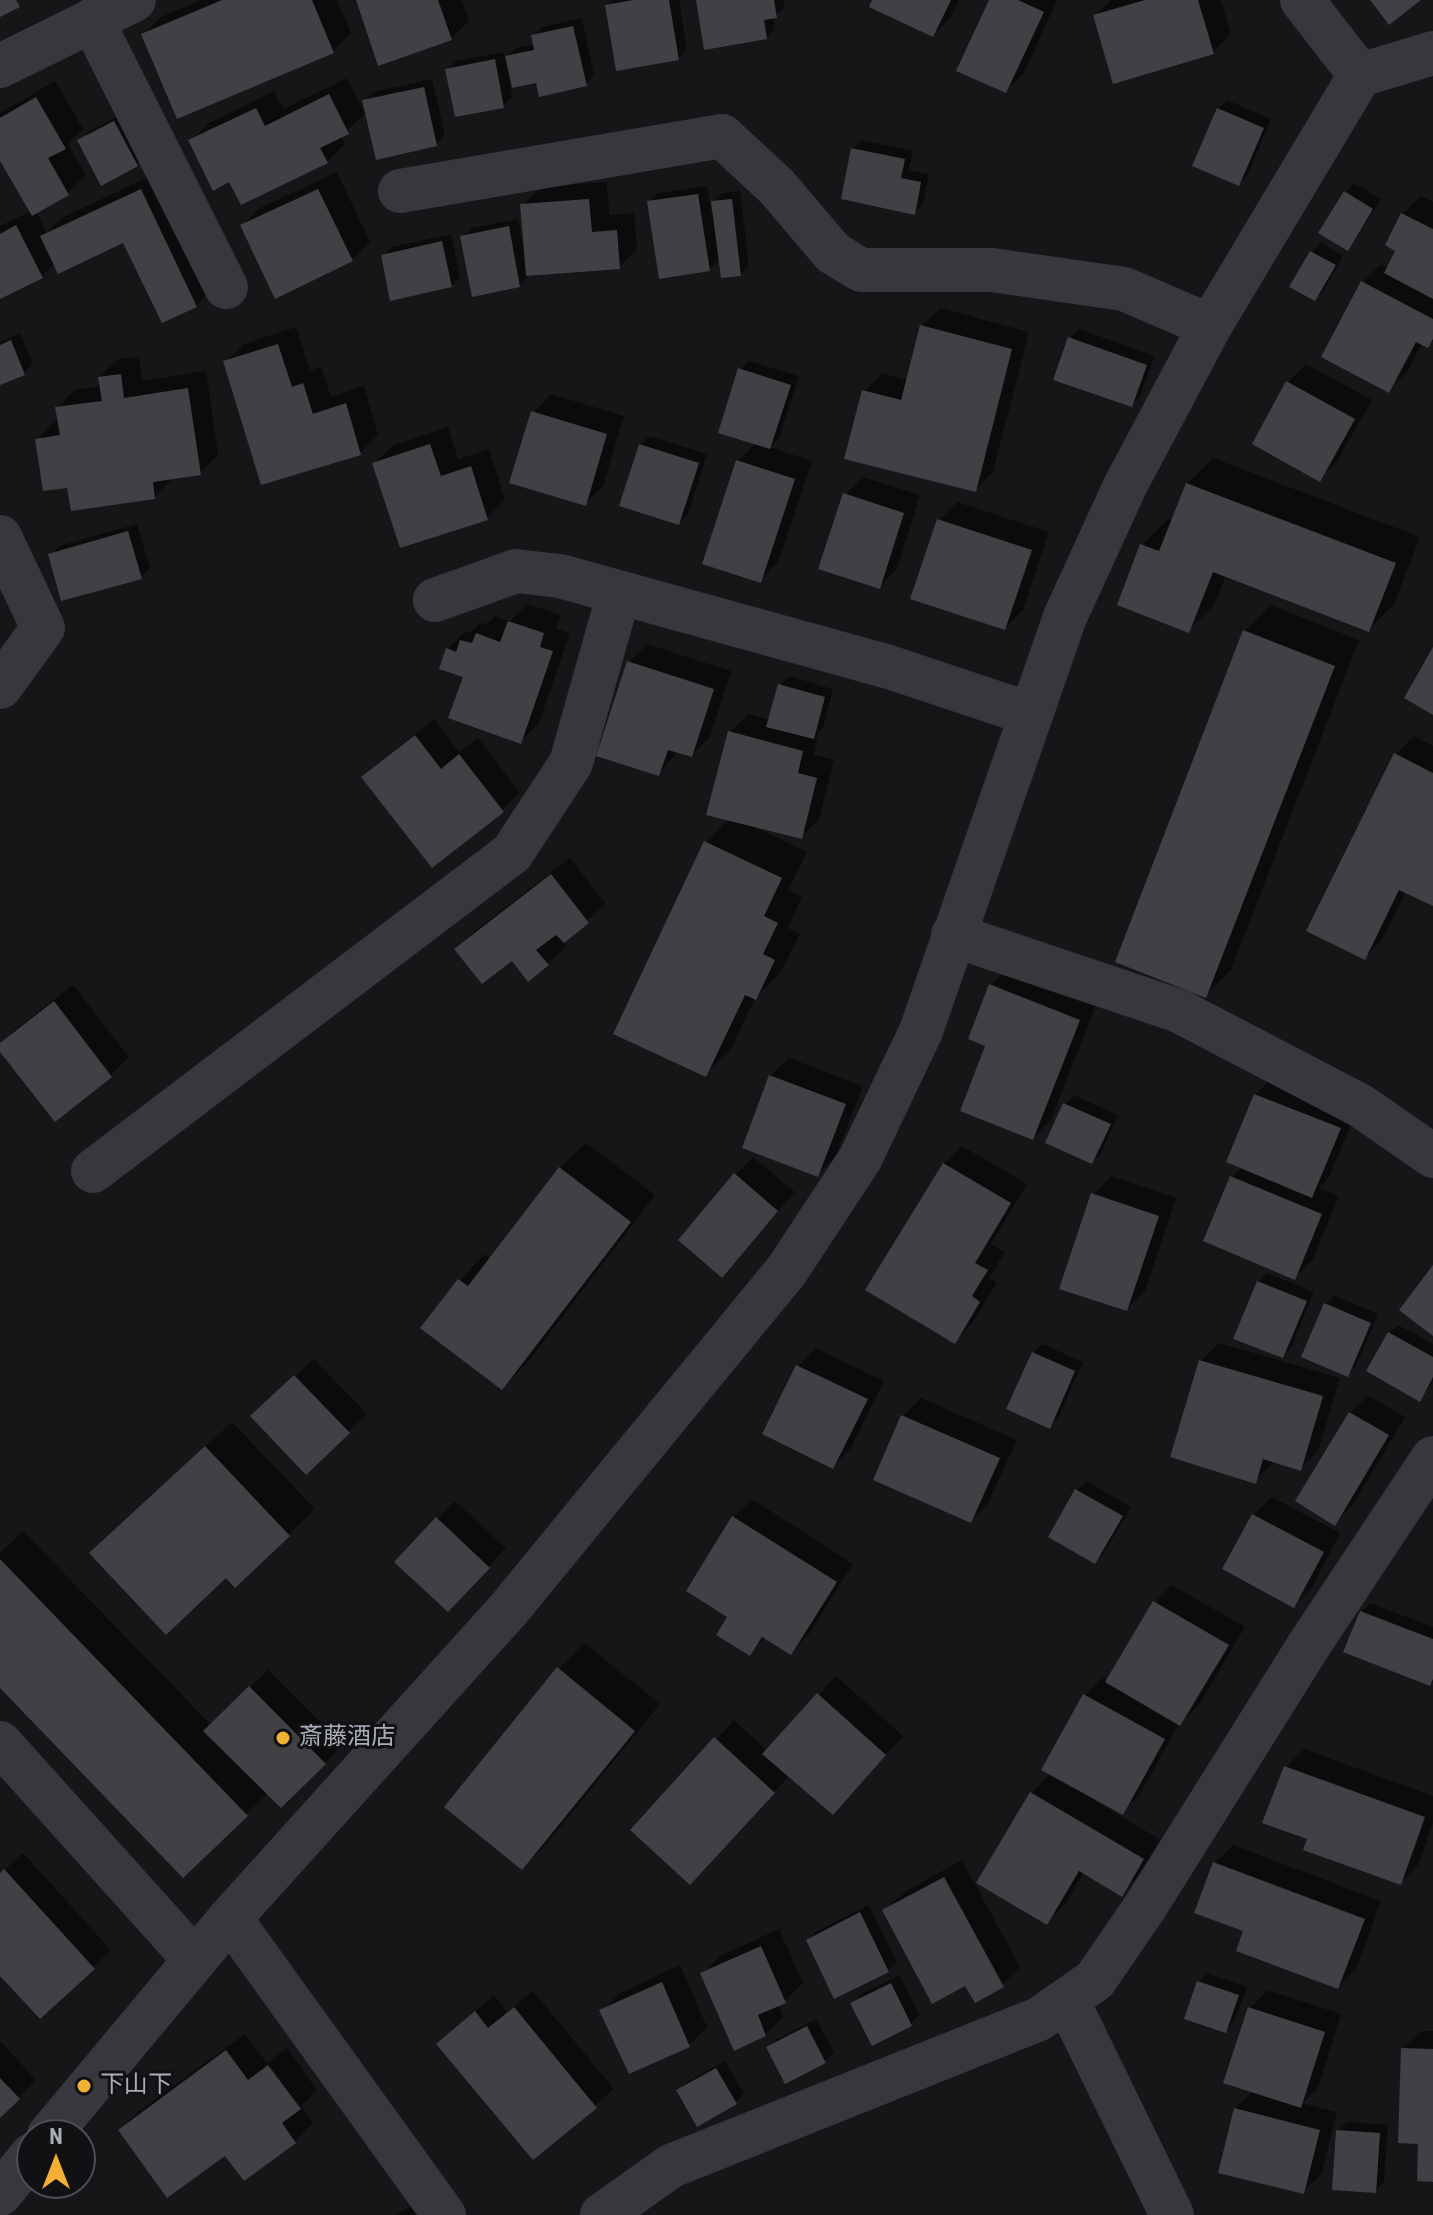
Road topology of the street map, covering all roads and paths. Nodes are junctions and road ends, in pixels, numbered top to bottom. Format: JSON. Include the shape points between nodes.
{"nodes":[{"id":1,"x":134,"y":0,"type":"edge"},
{"id":2,"x":1302,"y":0,"type":"edge"},
{"id":3,"x":92,"y":20,"type":"junction"},
{"id":4,"x":1433,"y":53,"type":"edge"},
{"id":5,"x":0,"y":66,"type":"edge"},
{"id":6,"x":1360,"y":75,"type":"junction"},
{"id":7,"x":400,"y":191,"type":"dead end"},
{"id":8,"x":226,"y":287,"type":"dead end"},
{"id":9,"x":1210,"y":326,"type":"junction"},
{"id":10,"x":0,"y":537,"type":"edge"},
{"id":11,"x":619,"y":593,"type":"junction"},
{"id":12,"x":435,"y":600,"type":"dead end"},
{"id":13,"x":0,"y":687,"type":"edge"},
{"id":14,"x":1030,"y":714,"type":"junction"},
{"id":15,"x":953,"y":935,"type":"junction"},
{"id":16,"x":1433,"y":1156,"type":"edge"},
{"id":17,"x":93,"y":1171,"type":"dead end"},
{"id":18,"x":1433,"y":1458,"type":"edge"},
{"id":19,"x":0,"y":1743,"type":"edge"},
{"id":20,"x":230,"y":1918,"type":"junction"},
{"id":21,"x":195,"y":1960,"type":"junction"},
{"id":22,"x":1067,"y":2000,"type":"junction"},
{"id":23,"x":62,"y":2119,"type":"edge"},
{"id":24,"x":16,"y":2174,"type":"edge"},
{"id":25,"x":0,"y":2194,"type":"edge"},
{"id":26,"x":444,"y":2215,"type":"edge"},
{"id":27,"x":602,"y":2215,"type":"edge"},
{"id":28,"x":1172,"y":2215,"type":"edge"}],
"edges":[{"from":1,"to":3,"type":"street"},
{"from":2,"to":6,"type":"street"},
{"from":3,"to":5,"type":"street"},
{"from":3,"to":8,"type":"street"},
{"from":4,"to":6,"type":"street"},
{"from":6,"to":9,"type":"street"},
{"from":7,"to":9,"type":"street","via":[[722,136],[777,187],[833,253],[861,270],[992,270],[1124,289]]},
{"from":9,"to":14,"type":"street","via":[[1125,486],[1065,617]]},
{"from":10,"to":13,"type":"street","via":[[43,628]]},
{"from":11,"to":12,"type":"street","via":[[560,576],[516,571]]},
{"from":11,"to":14,"type":"street","via":[[889,667]]},
{"from":11,"to":17,"type":"street","via":[[571,763],[512,853]]},
{"from":14,"to":15,"type":"street"},
{"from":15,"to":16,"type":"street","via":[[1179,1011],[1361,1106]]},
{"from":15,"to":20,"type":"street","via":[[921,1031],[860,1159],[787,1270],[508,1610]]},
{"from":18,"to":22,"type":"street","via":[[1145,1907],[1095,1980]]},
{"from":19,"to":21,"type":"street"},
{"from":20,"to":21,"type":"street"},
{"from":20,"to":26,"type":"street"},
{"from":21,"to":23,"type":"street"},
{"from":22,"to":27,"type":"street","via":[[1039,2019],[671,2166]]},
{"from":22,"to":28,"type":"street"},
{"from":24,"to":25,"type":"street"}]}
